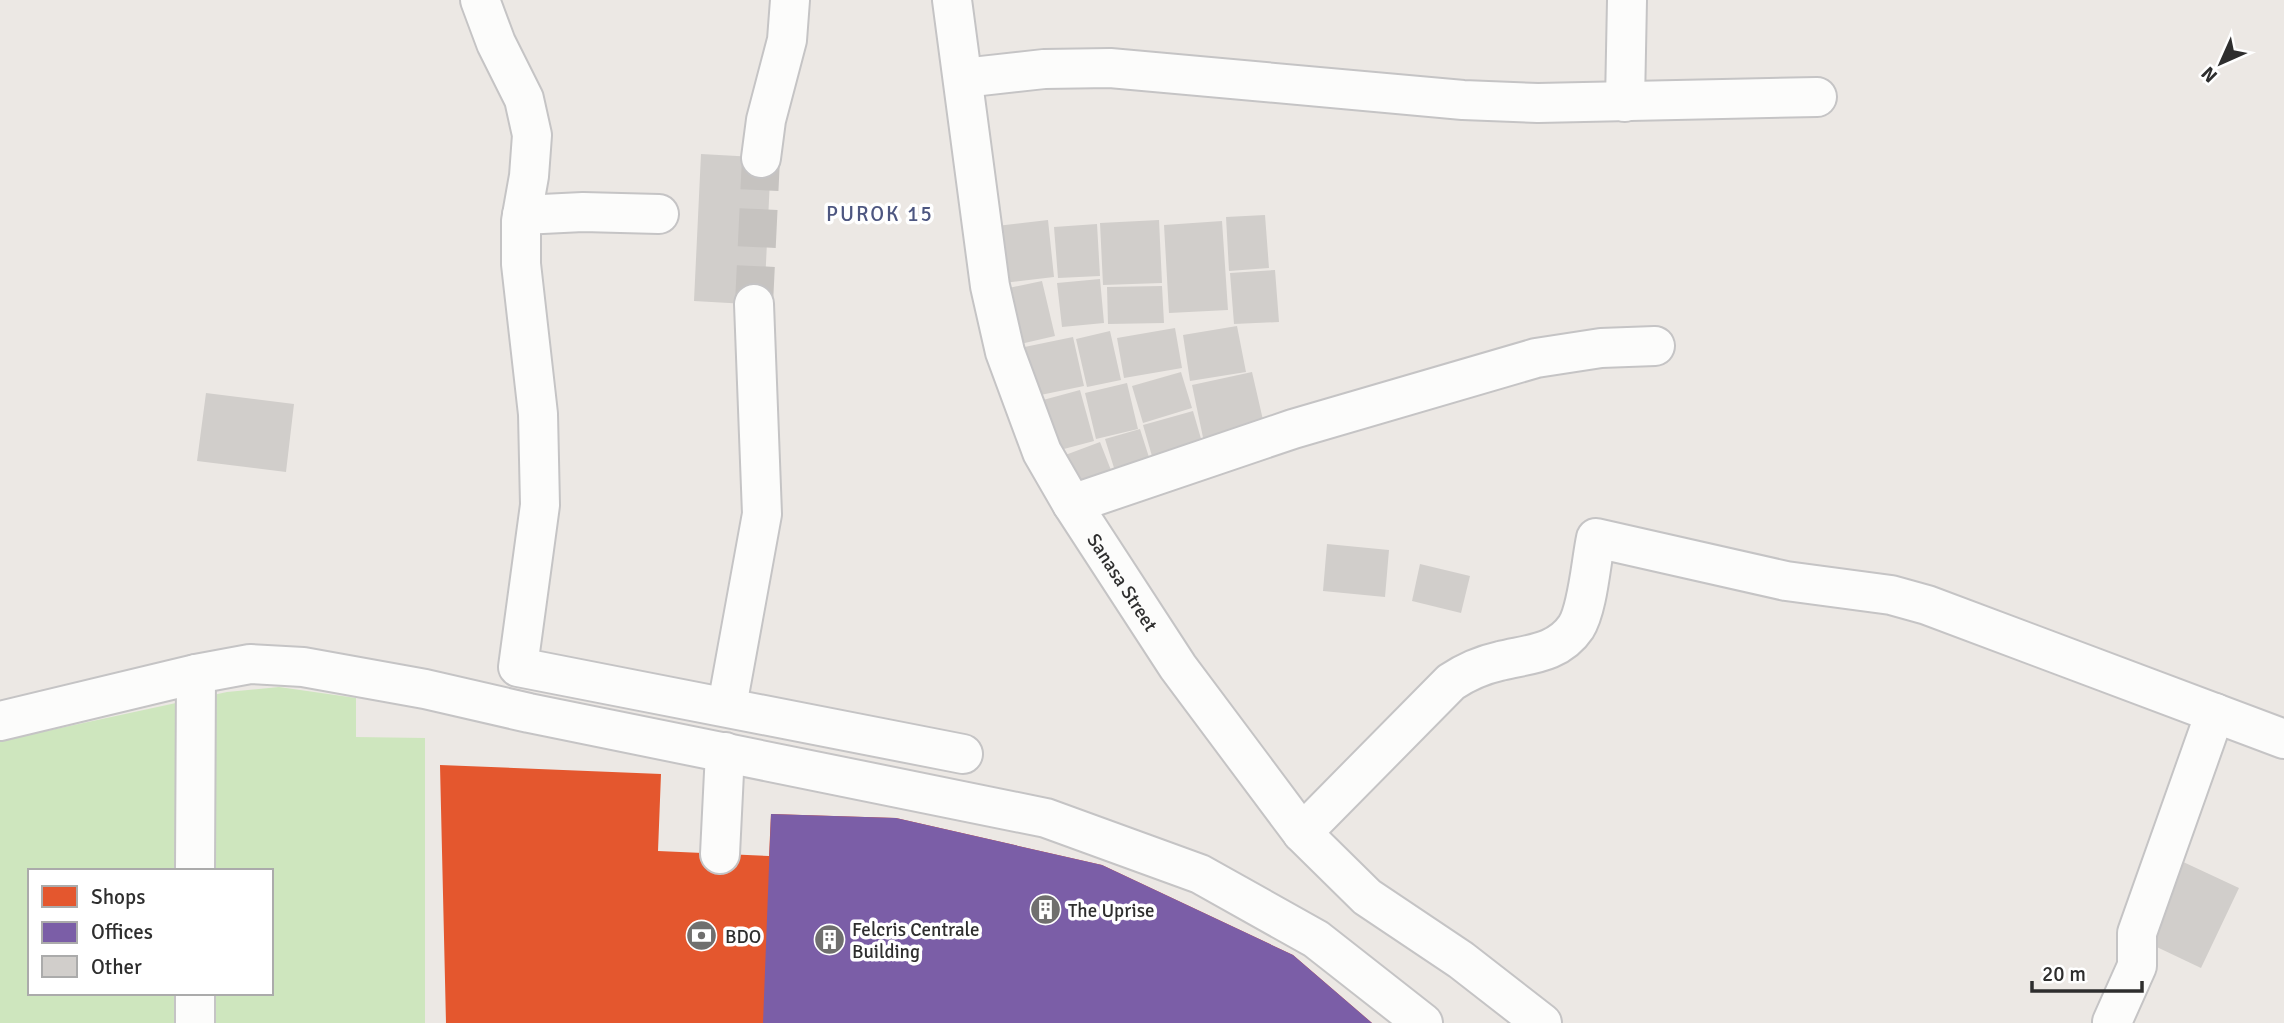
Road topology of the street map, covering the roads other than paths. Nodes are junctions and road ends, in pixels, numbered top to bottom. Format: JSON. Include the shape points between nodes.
{"nodes":[{"id":1,"x":480,"y":0,"type":"edge"},
{"id":2,"x":790,"y":0,"type":"edge"},
{"id":3,"x":952,"y":0,"type":"edge"},
{"id":4,"x":1627,"y":0,"type":"edge"},
{"id":5,"x":963,"y":78,"type":"junction"},
{"id":6,"x":1817,"y":97,"type":"dead end"},
{"id":7,"x":1625,"y":102,"type":"junction"},
{"id":8,"x":761,"y":158,"type":"tunnel mouth"},
{"id":9,"x":659,"y":214,"type":"dead end"},
{"id":10,"x":522,"y":215,"type":"junction"},
{"id":11,"x":754,"y":304,"type":"tunnel mouth"},
{"id":12,"x":1655,"y":346,"type":"dead end"},
{"id":13,"x":1072,"y":504,"type":"junction"},
{"id":14,"x":195,"y":674,"type":"junction"},
{"id":15,"x":727,"y":706,"type":"junction"},
{"id":16,"x":2215,"y":713,"type":"junction"},
{"id":17,"x":0,"y":721,"type":"edge"},
{"id":18,"x":2284,"y":739,"type":"edge"},
{"id":19,"x":725,"y":752,"type":"junction"},
{"id":20,"x":963,"y":754,"type":"dead end"},
{"id":21,"x":1302,"y":833,"type":"junction"},
{"id":22,"x":720,"y":854,"type":"dead end"},
{"id":23,"x":195,"y":869,"type":"edge"},
{"id":24,"x":195,"y":995,"type":"edge"},
{"id":25,"x":2112,"y":1022,"type":"edge"},
{"id":26,"x":195,"y":1023,"type":"edge"},
{"id":27,"x":1423,"y":1023,"type":"edge"},
{"id":28,"x":1542,"y":1023,"type":"edge"}],
"edges":[{"from":1,"to":10,"type":"street","via":[[527,111],[531,135]]},
{"from":2,"to":8,"type":"street","via":[[787,40]]},
{"from":3,"to":5,"type":"street","name":"Sanasa Street"},
{"from":4,"to":7,"type":"street"},
{"from":5,"to":7,"type":"street","via":[[1044,69],[1111,68],[1463,100]]},
{"from":5,"to":13,"type":"street","name":"Sanasa Street","via":[[990,286],[1005,352],[1042,452]]},
{"from":6,"to":7,"type":"street"},
{"from":9,"to":10,"type":"street"},
{"from":10,"to":15,"type":"street","via":[[521,264],[538,414],[540,505],[518,667]]},
{"from":11,"to":15,"type":"street","via":[[762,514]]},
{"from":12,"to":13,"type":"street","via":[[1536,358],[1293,429]]},
{"from":13,"to":21,"type":"street","name":"Sanasa Street","via":[[1178,667]]},
{"from":14,"to":17,"type":"street"},
{"from":14,"to":19,"type":"street","via":[[250,664],[303,667]]},
{"from":14,"to":23,"type":"street"},
{"from":15,"to":20,"type":"street"},
{"from":16,"to":18,"type":"street"},
{"from":16,"to":21,"type":"street","via":[[1927,605],[1891,595],[1786,581],[1596,538],[1577,625],[1563,641],[1541,653],[1467,671],[1451,681]]},
{"from":16,"to":25,"type":"street","via":[[2137,933],[2137,966]]},
{"from":19,"to":22,"type":"street"},
{"from":19,"to":27,"type":"street","via":[[1046,818],[1200,874],[1316,939]]},
{"from":21,"to":28,"type":"street","name":"Sanasa Street","via":[[1367,897],[1461,960]]},
{"from":24,"to":26,"type":"street"}]}
